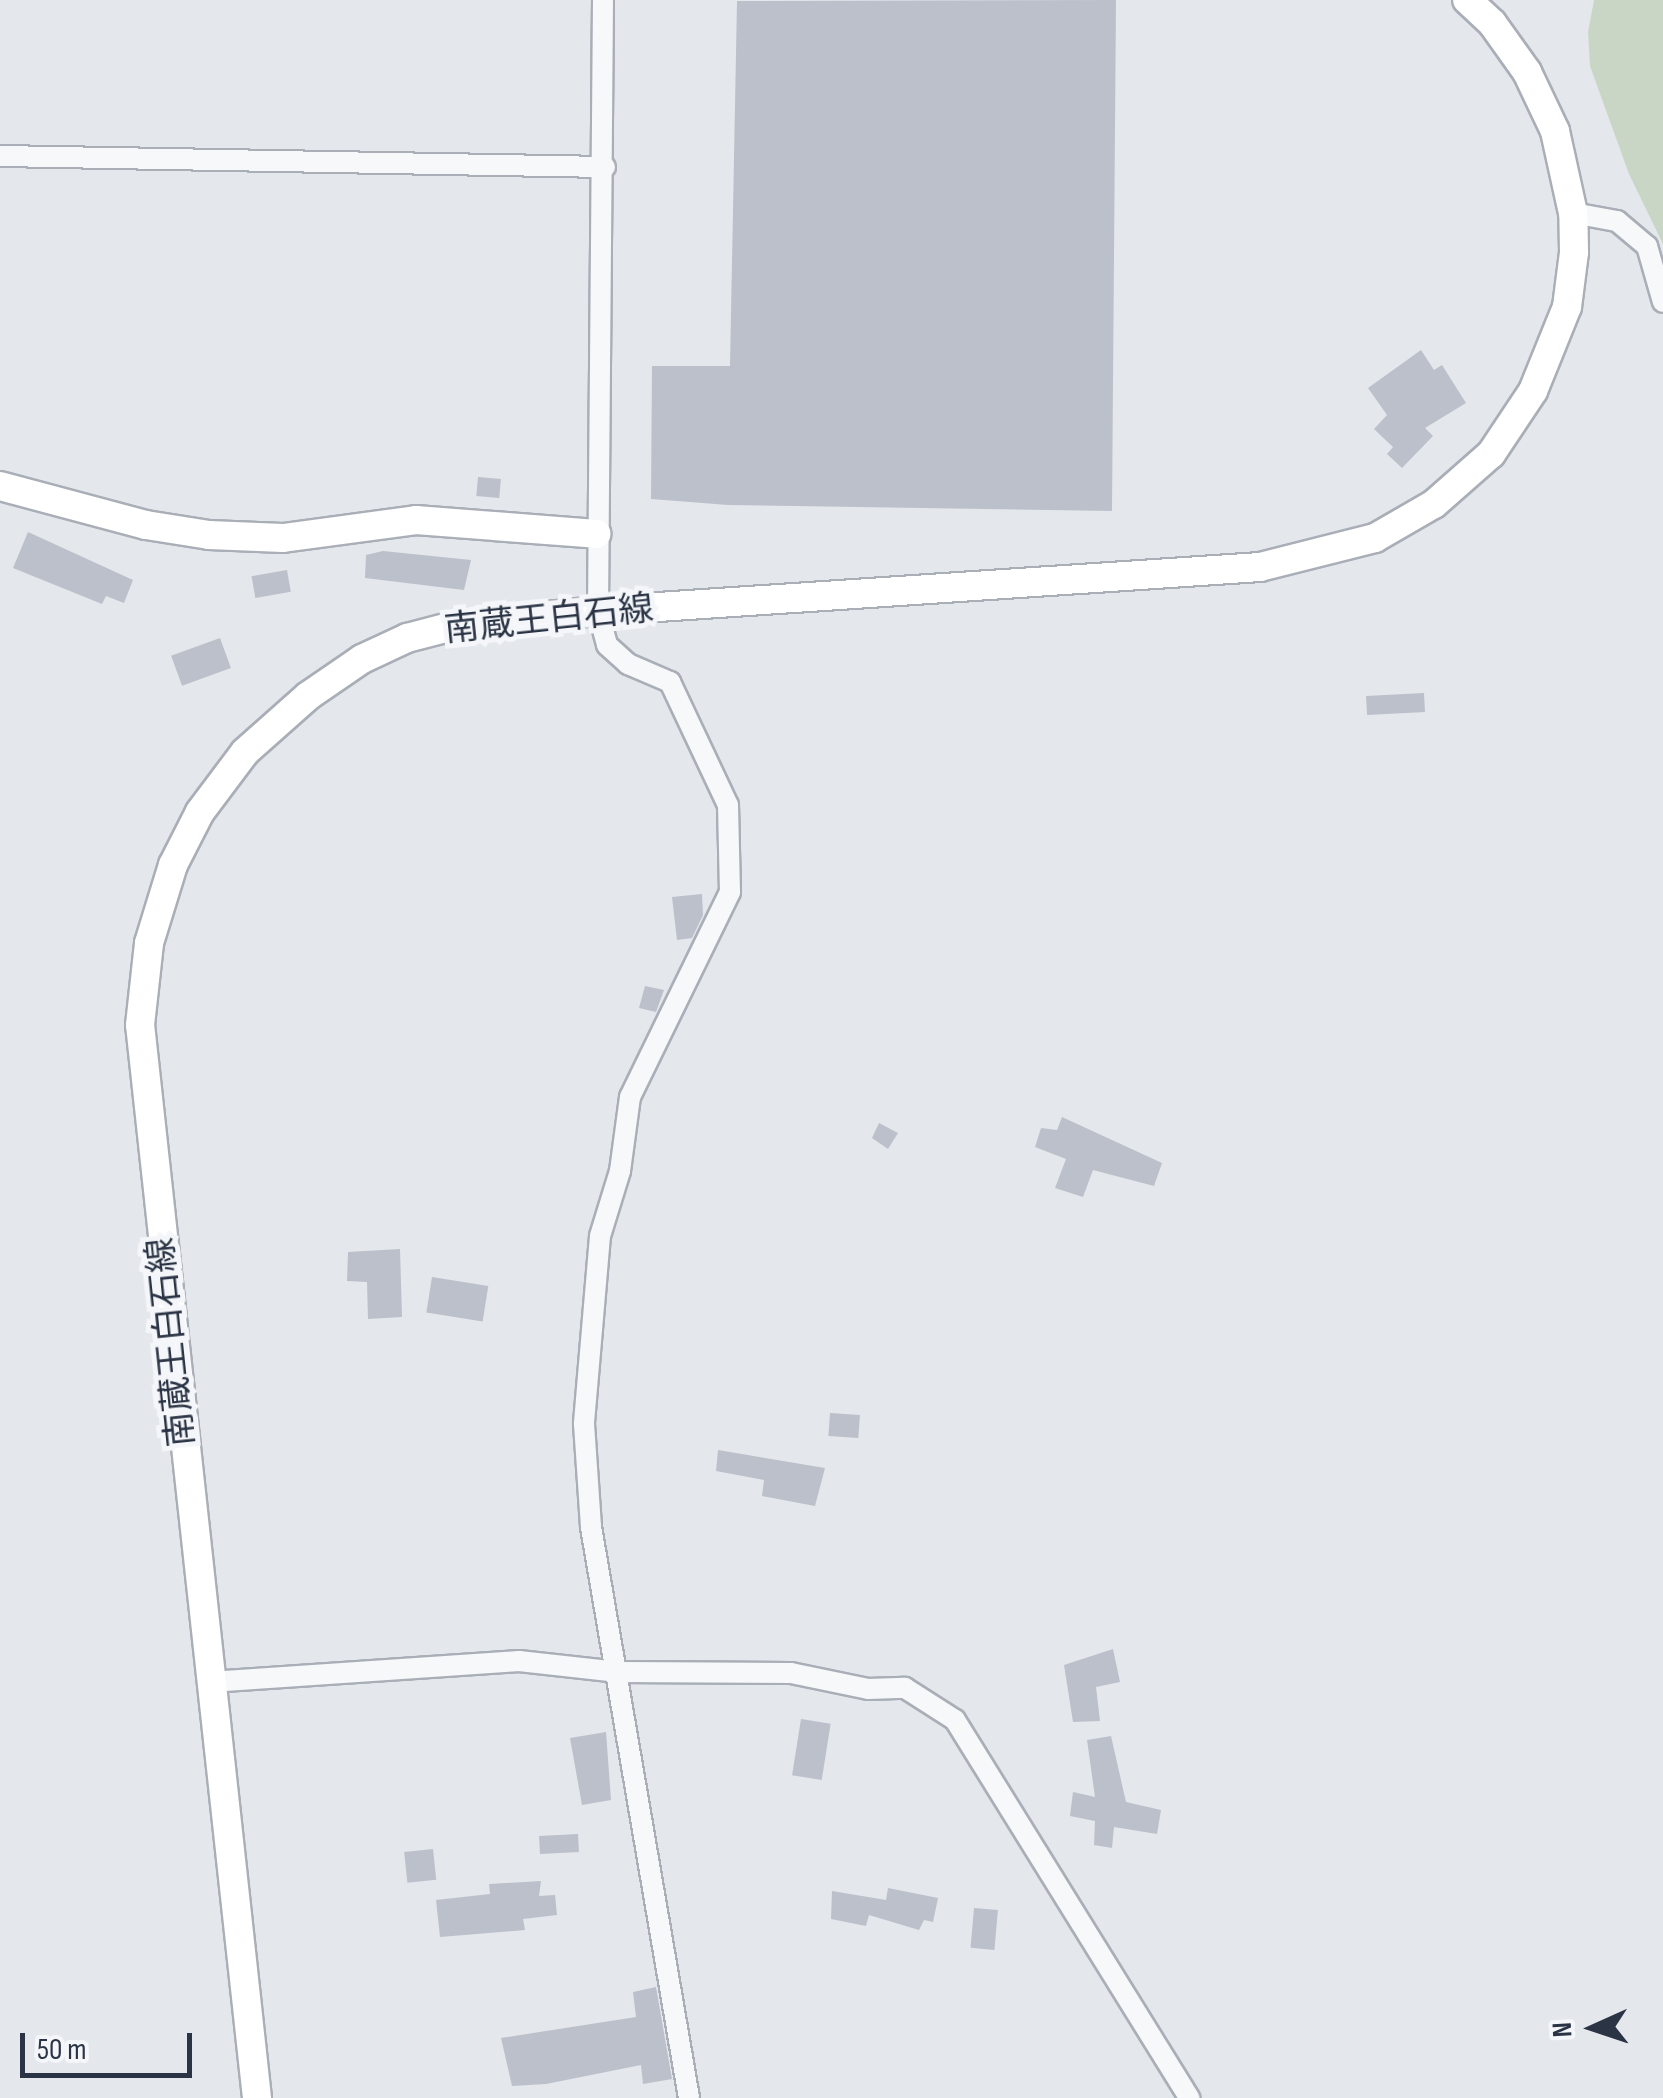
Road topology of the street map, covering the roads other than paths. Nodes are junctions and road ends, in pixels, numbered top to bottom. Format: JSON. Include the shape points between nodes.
{"nodes":[{"id":1,"x":603,"y":0,"type":"edge"},
{"id":2,"x":1467,"y":0,"type":"edge"},
{"id":3,"x":0,"y":156,"type":"edge"},
{"id":4,"x":605,"y":168,"type":"junction"},
{"id":5,"x":1573,"y":213,"type":"junction"},
{"id":6,"x":1663,"y":302,"type":"edge"},
{"id":7,"x":0,"y":486,"type":"edge"},
{"id":8,"x":596,"y":534,"type":"junction"},
{"id":9,"x":598,"y":611,"type":"junction"},
{"id":10,"x":618,"y":1672,"type":"junction"},
{"id":11,"x":210,"y":1682,"type":"junction"},
{"id":12,"x":258,"y":2098,"type":"edge"},
{"id":13,"x":690,"y":2098,"type":"edge"},
{"id":14,"x":1189,"y":2098,"type":"edge"}],
"edges":[{"from":1,"to":4,"type":"street"},
{"from":2,"to":5,"type":"main road","name":"南蔵王白石線","via":[[1528,72],[1555,131]]},
{"from":3,"to":4,"type":"street"},
{"from":4,"to":8,"type":"street"},
{"from":5,"to":6,"type":"street","via":[[1617,221],[1646,246]]},
{"from":5,"to":9,"type":"main road","name":"南蔵王白石線","via":[[1567,307],[1518,418],[1464,481],[1375,538],[1293,561],[1188,574]]},
{"from":7,"to":8,"type":"main road","via":[[146,526],[209,535],[283,538],[416,520]]},
{"from":8,"to":9,"type":"street"},
{"from":9,"to":10,"type":"street","via":[[608,645],[628,664],[670,682],[728,804],[729,822],[730,892],[630,1097],[620,1172],[600,1236],[584,1424],[591,1528]]},
{"from":9,"to":11,"type":"main road","name":"南蔵王白石線","via":[[457,625],[362,659],[246,752],[200,812],[173,865],[149,943],[140,1025]]},
{"from":10,"to":11,"type":"street","via":[[519,1660]]},
{"from":10,"to":13,"type":"street"},
{"from":10,"to":14,"type":"street","via":[[791,1672],[868,1689],[905,1688],[955,1720]]},
{"from":11,"to":12,"type":"main road","name":"南蔵王白石線"}]}
